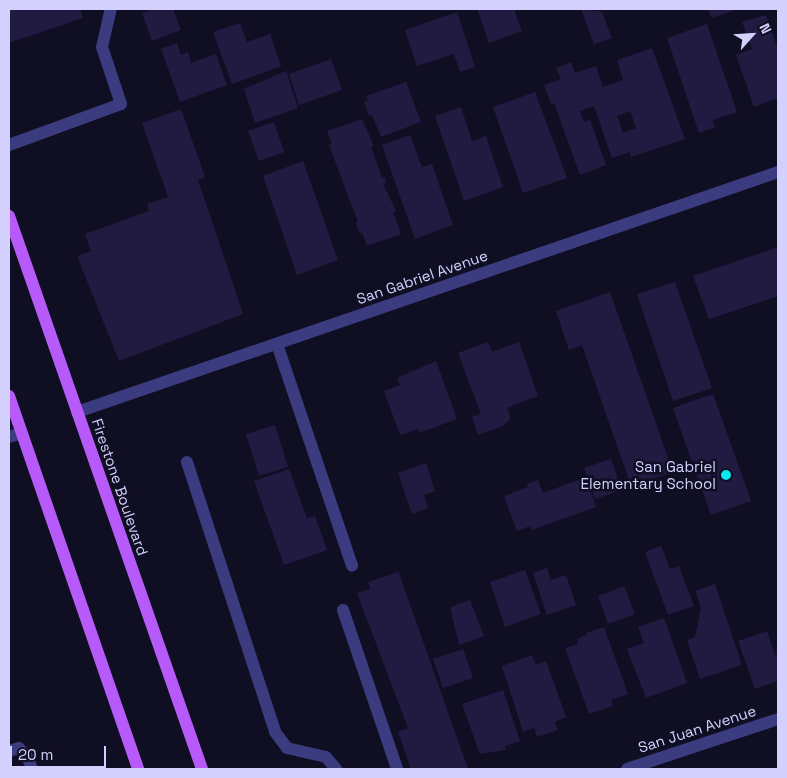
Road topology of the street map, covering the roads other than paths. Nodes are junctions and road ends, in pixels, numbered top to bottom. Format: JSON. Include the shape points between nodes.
{"nodes":[{"id":1,"x":111,"y":9,"type":"edge"},
{"id":2,"x":9,"y":145,"type":"edge"},
{"id":3,"x":778,"y":172,"type":"edge"},
{"id":4,"x":9,"y":216,"type":"edge"},
{"id":5,"x":277,"y":344,"type":"junction"},
{"id":6,"x":9,"y":396,"type":"edge"},
{"id":7,"x":77,"y":412,"type":"junction"},
{"id":8,"x":22,"y":433,"type":"junction"},
{"id":9,"x":9,"y":437,"type":"edge"},
{"id":10,"x":187,"y":462,"type":"dead end"},
{"id":11,"x":352,"y":566,"type":"dead end"},
{"id":12,"x":343,"y":610,"type":"dead end"},
{"id":13,"x":778,"y":719,"type":"edge"},
{"id":14,"x":9,"y":752,"type":"edge"},
{"id":15,"x":32,"y":769,"type":"edge"},
{"id":16,"x":138,"y":769,"type":"edge"},
{"id":17,"x":202,"y":769,"type":"edge"},
{"id":18,"x":336,"y":769,"type":"edge"},
{"id":19,"x":396,"y":769,"type":"edge"},
{"id":20,"x":627,"y":769,"type":"edge"}],
"edges":[{"from":1,"to":2,"type":"street","via":[[102,47],[121,104]]},
{"from":3,"to":5,"type":"street","name":"San Gabriel Avenue"},
{"from":4,"to":7,"type":"main road","name":"Firestone Boulevard"},
{"from":5,"to":7,"type":"street","name":"San Gabriel Avenue"},
{"from":5,"to":11,"type":"street"},
{"from":6,"to":8,"type":"main road"},
{"from":7,"to":17,"type":"main road","name":"Firestone Boulevard"},
{"from":8,"to":9,"type":"street"},
{"from":8,"to":16,"type":"main road"},
{"from":10,"to":18,"type":"street","via":[[275,732],[287,748],[326,757]]},
{"from":12,"to":19,"type":"street"},
{"from":13,"to":20,"type":"street","name":"San Juan Avenue"},
{"from":14,"to":15,"type":"street","via":[[19,748]]}]}
